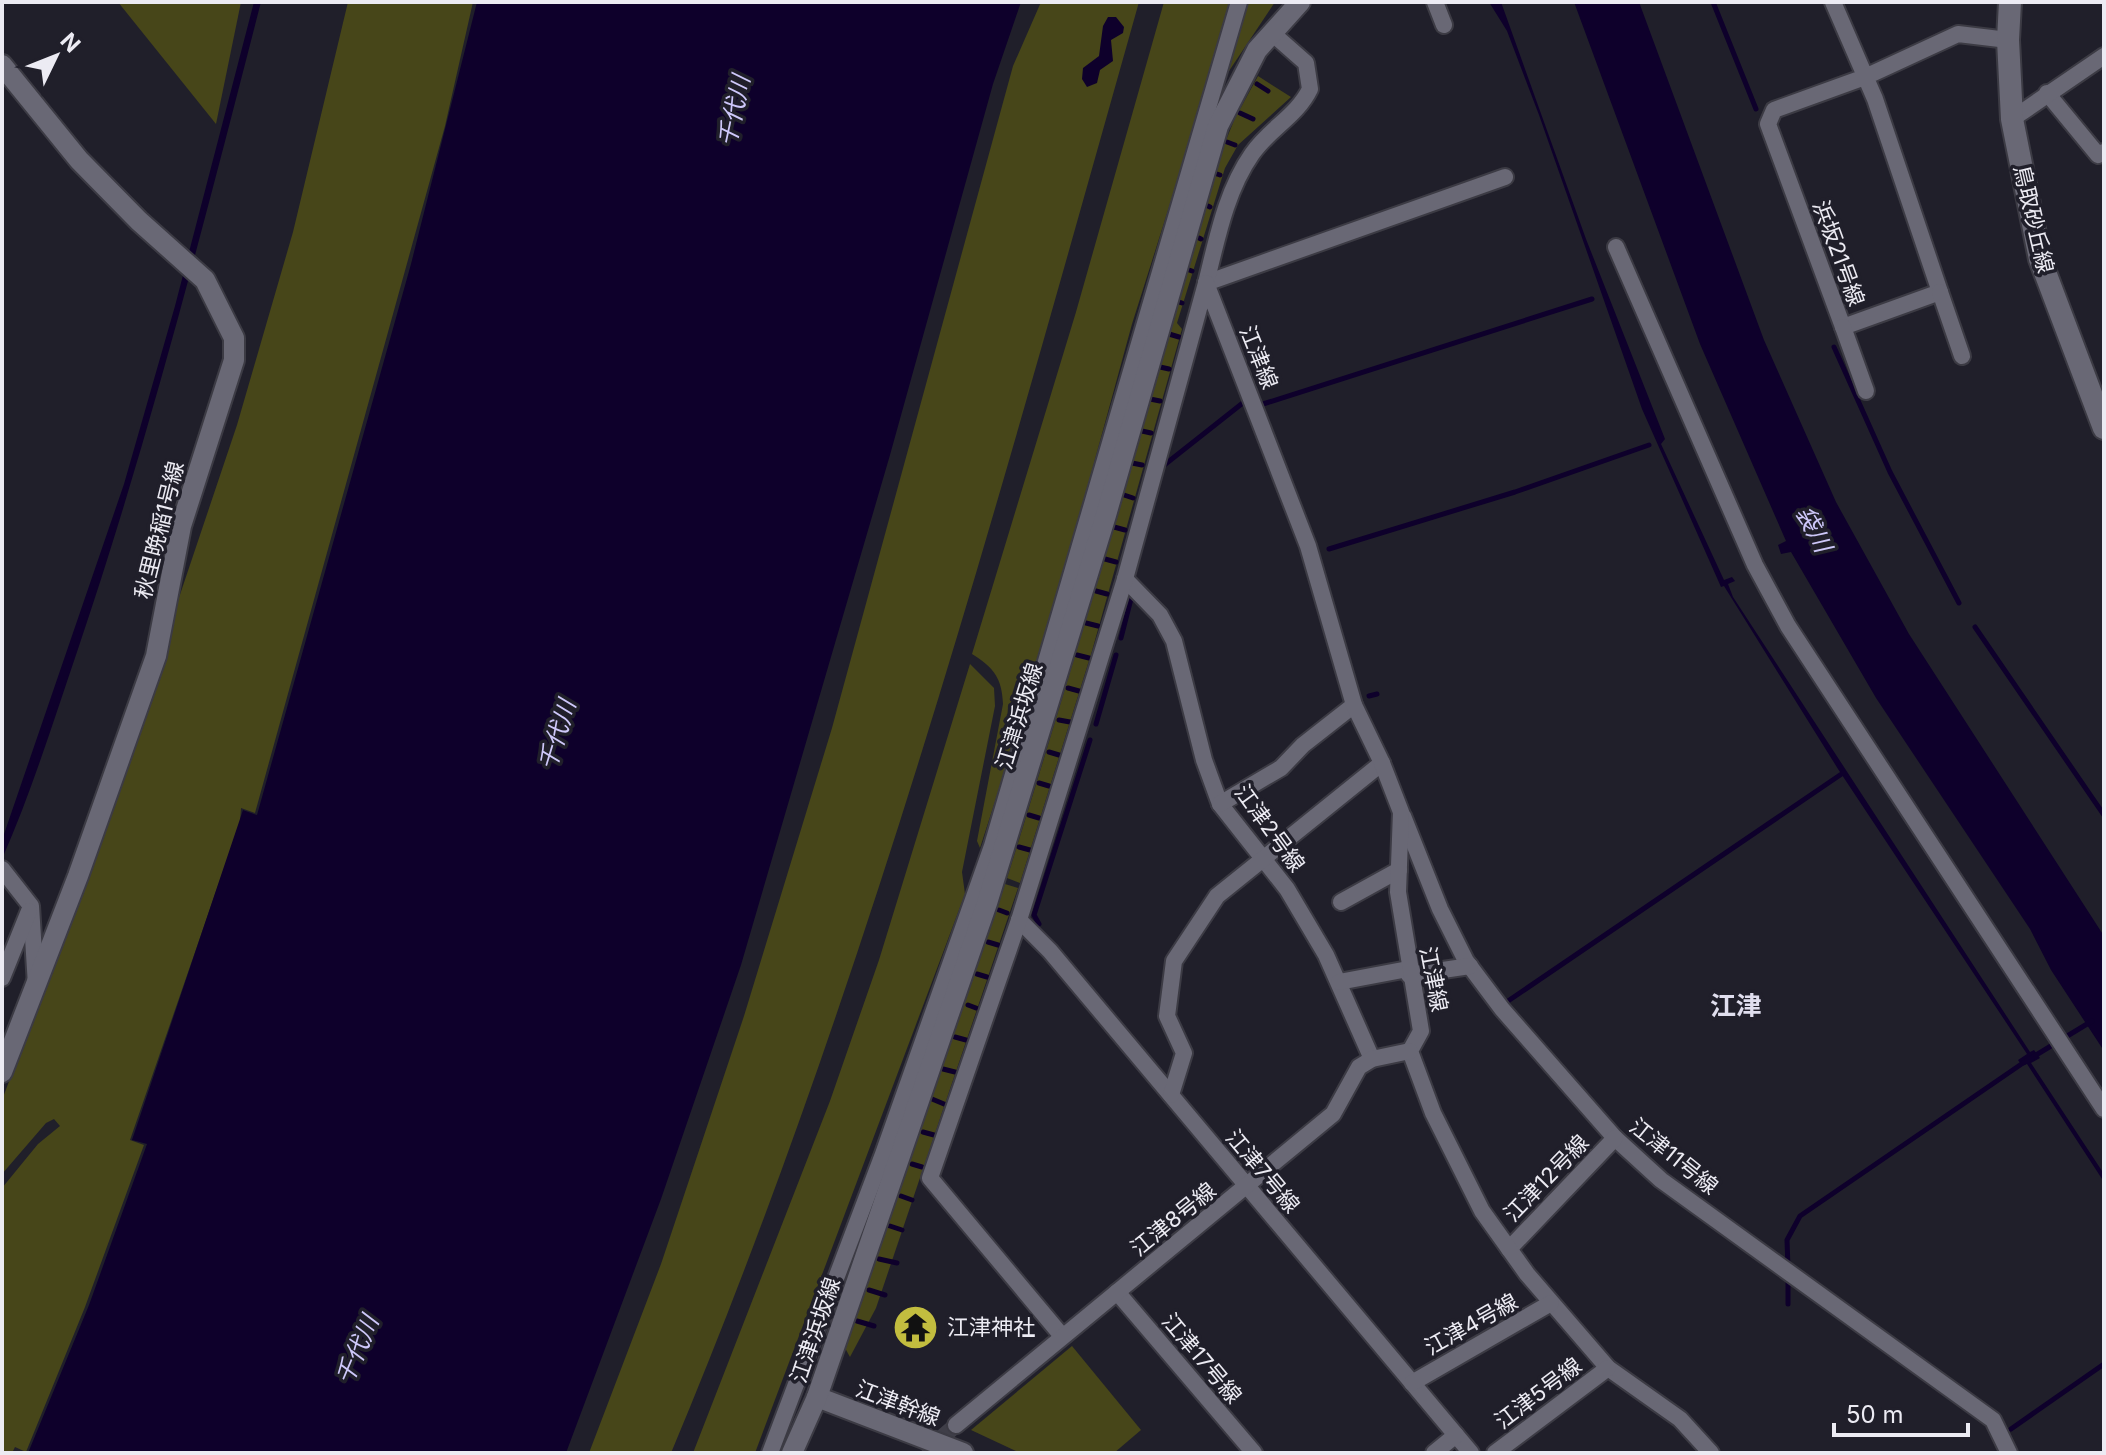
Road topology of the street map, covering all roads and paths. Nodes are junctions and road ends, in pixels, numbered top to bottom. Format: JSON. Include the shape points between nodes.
{"nodes":[{"id":1,"x":1239,"y":2,"type":"edge"},
{"id":2,"x":1300,"y":2,"type":"edge"},
{"id":3,"x":1435,"y":2,"type":"edge"},
{"id":4,"x":1833,"y":2,"type":"edge"},
{"id":5,"x":2010,"y":2,"type":"edge"},
{"id":6,"x":1444,"y":25,"type":"dead end"},
{"id":7,"x":1272,"y":33,"type":"junction"},
{"id":8,"x":2008,"y":40,"type":"junction"},
{"id":9,"x":2104,"y":56,"type":"edge"},
{"id":10,"x":2,"y":65,"type":"edge"},
{"id":11,"x":1865,"y":77,"type":"junction"},
{"id":12,"x":2047,"y":93,"type":"junction"},
{"id":13,"x":2012,"y":119,"type":"junction"},
{"id":14,"x":2104,"y":152,"type":"edge"},
{"id":15,"x":1505,"y":177,"type":"dead end"},
{"id":16,"x":1616,"y":247,"type":"dead end"},
{"id":17,"x":1206,"y":283,"type":"junction"},
{"id":18,"x":1940,"y":292,"type":"junction"},
{"id":19,"x":1843,"y":327,"type":"junction"},
{"id":20,"x":1962,"y":356,"type":"dead end"},
{"id":21,"x":1866,"y":391,"type":"dead end"},
{"id":22,"x":2104,"y":428,"type":"edge"},
{"id":23,"x":1125,"y":579,"type":"junction"},
{"id":24,"x":1354,"y":705,"type":"junction"},
{"id":25,"x":1382,"y":763,"type":"junction"},
{"id":26,"x":1220,"y":804,"type":"junction"},
{"id":27,"x":1401,"y":812,"type":"junction"},
{"id":28,"x":1263,"y":858,"type":"junction"},
{"id":29,"x":2,"y":869,"type":"edge"},
{"id":30,"x":1399,"y":870,"type":"junction"},
{"id":31,"x":1341,"y":902,"type":"dead end"},
{"id":32,"x":31,"y":906,"type":"junction"},
{"id":33,"x":1019,"y":920,"type":"junction"},
{"id":34,"x":1470,"y":966,"type":"junction"},
{"id":35,"x":1409,"y":972,"type":"junction"},
{"id":36,"x":2,"y":978,"type":"edge"},
{"id":37,"x":1339,"y":982,"type":"junction"},
{"id":38,"x":36,"y":985,"type":"junction"},
{"id":39,"x":1410,"y":1051,"type":"junction"},
{"id":40,"x":1372,"y":1059,"type":"junction"},
{"id":41,"x":2,"y":1072,"type":"edge"},
{"id":42,"x":1171,"y":1095,"type":"junction"},
{"id":43,"x":2104,"y":1109,"type":"edge"},
{"id":44,"x":1615,"y":1138,"type":"junction"},
{"id":45,"x":1248,"y":1187,"type":"junction"},
{"id":46,"x":1509,"y":1249,"type":"junction"},
{"id":47,"x":1117,"y":1292,"type":"junction"},
{"id":48,"x":1551,"y":1303,"type":"junction"},
{"id":49,"x":1062,"y":1336,"type":"junction"},
{"id":50,"x":1608,"y":1368,"type":"junction"},
{"id":51,"x":1412,"y":1383,"type":"junction"},
{"id":52,"x":817,"y":1397,"type":"junction"},
{"id":53,"x":956,"y":1425,"type":"tunnel mouth"},
{"id":54,"x":1456,"y":1435,"type":"junction"},
{"id":55,"x":770,"y":1453,"type":"edge"},
{"id":56,"x":792,"y":1453,"type":"edge"},
{"id":57,"x":963,"y":1453,"type":"edge"},
{"id":58,"x":1254,"y":1453,"type":"edge"},
{"id":59,"x":1434,"y":1453,"type":"edge"},
{"id":60,"x":1471,"y":1453,"type":"edge"},
{"id":61,"x":1495,"y":1453,"type":"edge"},
{"id":62,"x":1711,"y":1453,"type":"edge"},
{"id":63,"x":2009,"y":1453,"type":"edge"}],
"edges":[{"from":1,"to":55,"type":"street","via":[[992,846]]},
{"from":2,"to":7,"type":"street","name":"江津浜坂線"},
{"from":3,"to":6,"type":"street"},
{"from":4,"to":11,"type":"street"},
{"from":5,"to":8,"type":"main road","name":"鳥取砂丘線"},
{"from":7,"to":17,"type":"street","via":[[1306,63],[1310,89],[1240,173]]},
{"from":7,"to":52,"type":"street","name":"江津浜坂線","via":[[1257,50],[1218,126],[987,903]]},
{"from":8,"to":11,"type":"street","name":"浜坂21号線","via":[[1958,34]]},
{"from":8,"to":13,"type":"main road","name":"鳥取砂丘線"},
{"from":9,"to":12,"type":"street"},
{"from":10,"to":38,"type":"street","name":"秋里晩稲1号線","via":[[79,160],[199,274],[234,338],[234,360],[181,526],[156,656]]},
{"from":11,"to":18,"type":"street"},
{"from":11,"to":19,"type":"street","name":"浜坂21号線","via":[[1774,110],[1768,124]]},
{"from":12,"to":13,"type":"street"},
{"from":12,"to":14,"type":"street","via":[[2098,155]]},
{"from":13,"to":22,"type":"main road","name":"鳥取砂丘線","via":[[2040,259]]},
{"from":15,"to":17,"type":"street"},
{"from":16,"to":43,"type":"street","via":[[1755,565],[1788,626]]},
{"from":17,"to":23,"type":"street"},
{"from":17,"to":24,"type":"street","name":"江津線","via":[[1308,546]]},
{"from":18,"to":19,"type":"street","name":"浜坂21号線"},
{"from":18,"to":20,"type":"street"},
{"from":19,"to":21,"type":"street"},
{"from":23,"to":26,"type":"street","name":"江津2号線","via":[[1160,615],[1174,641]]},
{"from":23,"to":33,"type":"street"},
{"from":24,"to":25,"type":"street","name":"江津線"},
{"from":24,"to":26,"type":"street","via":[[1281,768]]},
{"from":25,"to":27,"type":"street","name":"江津線"},
{"from":25,"to":28,"type":"street"},
{"from":26,"to":28,"type":"street","name":"江津2号線"},
{"from":27,"to":30,"type":"street","name":"江津線"},
{"from":27,"to":34,"type":"street","name":"江津11号線","via":[[1440,909]]},
{"from":28,"to":37,"type":"street","name":"江津2号線","via":[[1287,889]]},
{"from":28,"to":42,"type":"street","via":[[1217,896],[1174,961],[1167,1016],[1184,1053]]},
{"from":29,"to":32,"type":"street"},
{"from":30,"to":31,"type":"street"},
{"from":30,"to":35,"type":"street","name":"江津線"},
{"from":32,"to":36,"type":"street"},
{"from":32,"to":38,"type":"street"},
{"from":33,"to":42,"type":"street","name":"江津7号線"},
{"from":33,"to":49,"type":"street","via":[[930,1178]]},
{"from":34,"to":35,"type":"street"},
{"from":34,"to":44,"type":"street","name":"江津11号線"},
{"from":35,"to":37,"type":"street"},
{"from":35,"to":39,"type":"street","name":"江津線","via":[[1421,1031]]},
{"from":37,"to":40,"type":"street","name":"江津2号線"},
{"from":38,"to":41,"type":"street","name":"秋里晩稲1号線"},
{"from":39,"to":40,"type":"street"},
{"from":39,"to":46,"type":"street","via":[[1433,1113],[1482,1211]]},
{"from":40,"to":45,"type":"street","name":"江津8号線","via":[[1359,1067],[1333,1114]]},
{"from":42,"to":45,"type":"street","name":"江津7号線"},
{"from":44,"to":46,"type":"street","name":"江津12号線"},
{"from":44,"to":63,"type":"street","name":"江津11号線","via":[[1661,1180],[1993,1420]]},
{"from":45,"to":47,"type":"street","name":"江津8号線"},
{"from":45,"to":51,"type":"street","name":"江津7号線"},
{"from":46,"to":48,"type":"street"},
{"from":47,"to":49,"type":"street","name":"江津8号線"},
{"from":47,"to":58,"type":"street","name":"江津17号線"},
{"from":48,"to":50,"type":"street"},
{"from":48,"to":51,"type":"street","name":"江津4号線"},
{"from":49,"to":53,"type":"street","name":"江津8号線"},
{"from":50,"to":61,"type":"street","name":"江津5号線"},
{"from":50,"to":62,"type":"street","via":[[1680,1419]]},
{"from":51,"to":54,"type":"street","name":"江津7号線"},
{"from":52,"to":56,"type":"street","name":"江津浜坂線"},
{"from":52,"to":57,"type":"street","name":"江津幹線"},
{"from":54,"to":59,"type":"street"},
{"from":54,"to":60,"type":"street","name":"江津7号線"}]}
